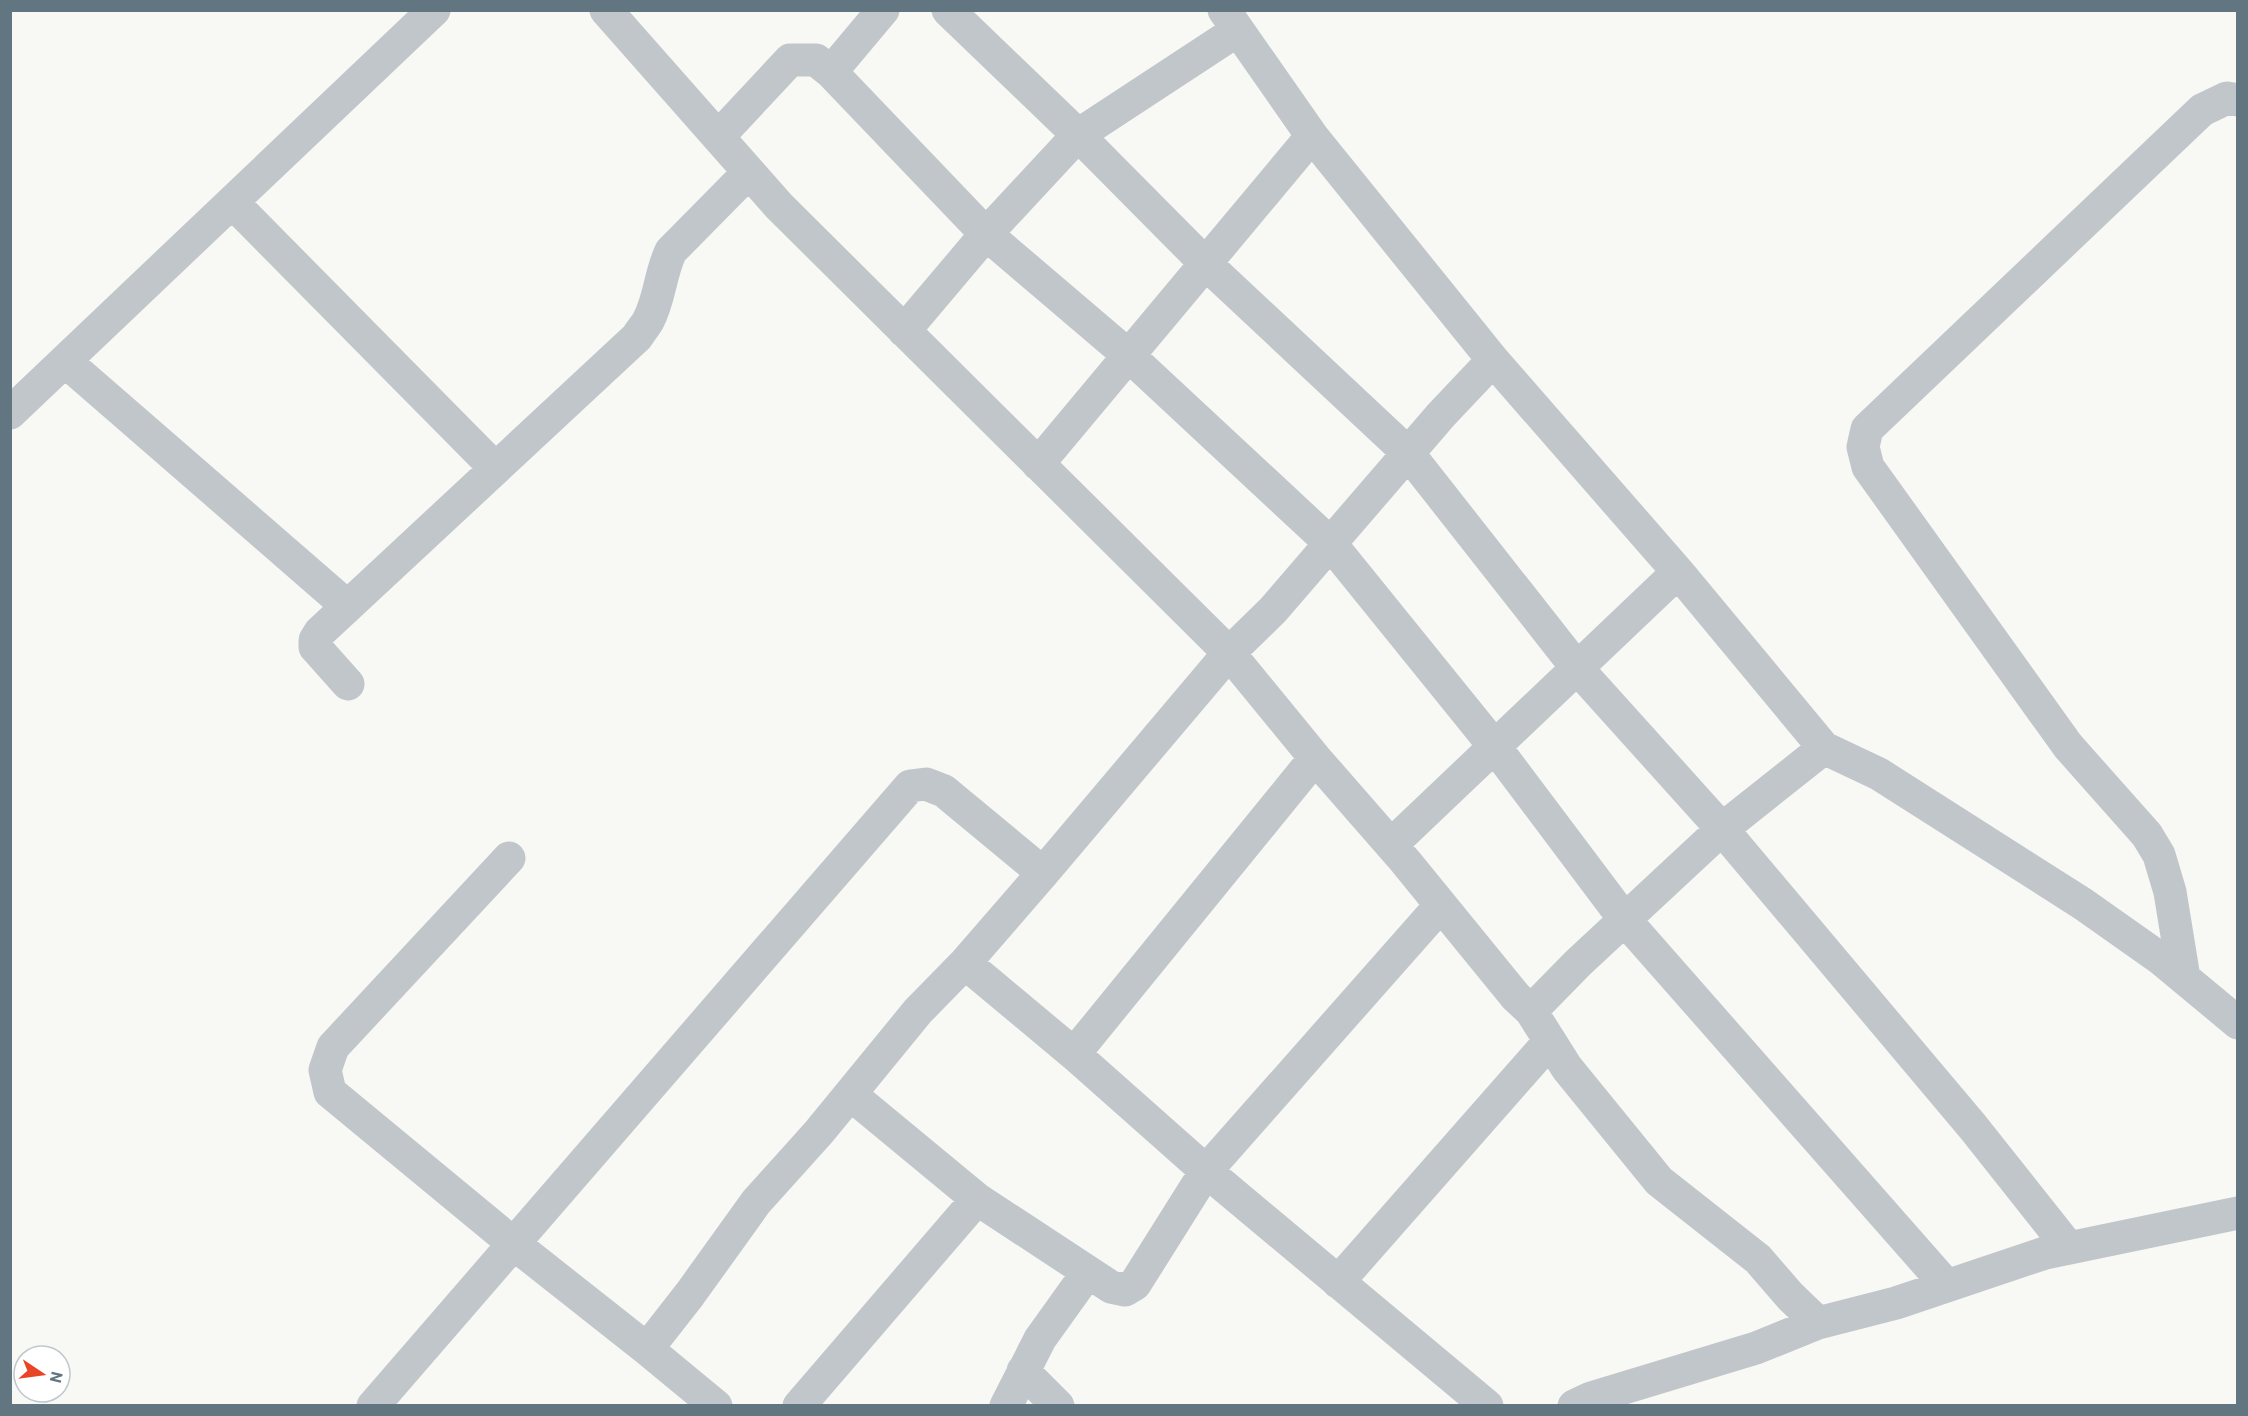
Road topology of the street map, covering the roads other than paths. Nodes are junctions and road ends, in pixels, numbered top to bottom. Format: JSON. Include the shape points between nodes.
{"nodes":[{"id":1,"x":434,"y":10,"type":"edge"},
{"id":2,"x":606,"y":10,"type":"edge"},
{"id":3,"x":883,"y":10,"type":"edge"},
{"id":4,"x":948,"y":10,"type":"edge"},
{"id":5,"x":1231,"y":20,"type":"edge"},
{"id":6,"x":831,"y":72,"type":"junction"},
{"id":7,"x":2238,"y":100,"type":"edge"},
{"id":8,"x":1078,"y":135,"type":"junction"},
{"id":9,"x":1312,"y":136,"type":"junction"},
{"id":10,"x":718,"y":137,"type":"junction"},
{"id":11,"x":748,"y":172,"type":"junction"},
{"id":12,"x":232,"y":202,"type":"junction"},
{"id":13,"x":986,"y":234,"type":"junction"},
{"id":14,"x":1206,"y":264,"type":"junction"},
{"id":15,"x":904,"y":331,"type":"junction"},
{"id":16,"x":1128,"y":355,"type":"junction"},
{"id":17,"x":1493,"y":360,"type":"junction"},
{"id":18,"x":65,"y":361,"type":"junction"},
{"id":19,"x":10,"y":412,"type":"edge"},
{"id":20,"x":1408,"y":453,"type":"junction"},
{"id":21,"x":1038,"y":464,"type":"junction"},
{"id":22,"x":495,"y":468,"type":"junction"},
{"id":23,"x":1330,"y":543,"type":"junction"},
{"id":24,"x":1678,"y":572,"type":"junction"},
{"id":25,"x":347,"y":606,"type":"junction"},
{"id":26,"x":1228,"y":653,"type":"junction"},
{"id":27,"x":1577,"y":668,"type":"junction"},
{"id":28,"x":348,"y":684,"type":"dead end"},
{"id":29,"x":1495,"y":747,"type":"junction"},
{"id":30,"x":1824,"y":748,"type":"junction"},
{"id":31,"x":1315,"y":758,"type":"junction"},
{"id":32,"x":1722,"y":829,"type":"junction"},
{"id":33,"x":1391,"y":845,"type":"junction"},
{"id":34,"x":509,"y":858,"type":"dead end"},
{"id":35,"x":1043,"y":873,"type":"junction"},
{"id":36,"x":1441,"y":905,"type":"junction"},
{"id":37,"x":1625,"y":920,"type":"junction"},
{"id":38,"x":965,"y":963,"type":"junction"},
{"id":39,"x":2184,"y":978,"type":"junction"},
{"id":40,"x":1532,"y":1011,"type":"junction"},
{"id":41,"x":2238,"y":1023,"type":"edge"},
{"id":42,"x":1550,"y":1041,"type":"junction"},
{"id":43,"x":1074,"y":1054,"type":"junction"},
{"id":44,"x":850,"y":1094,"type":"junction"},
{"id":45,"x":1206,"y":1171,"type":"junction"},
{"id":46,"x":977,"y":1199,"type":"junction"},
{"id":47,"x":2238,"y":1213,"type":"edge"},
{"id":48,"x":514,"y":1244,"type":"junction"},
{"id":49,"x":2068,"y":1248,"type":"junction"},
{"id":50,"x":1088,"y":1272,"type":"junction"},
{"id":51,"x":1338,"y":1282,"type":"junction"},
{"id":52,"x":1947,"y":1286,"type":"junction"},
{"id":53,"x":1818,"y":1323,"type":"junction"},
{"id":54,"x":647,"y":1349,"type":"junction"},
{"id":55,"x":1023,"y":1371,"type":"junction"},
{"id":56,"x":373,"y":1406,"type":"edge"},
{"id":57,"x":716,"y":1406,"type":"edge"},
{"id":58,"x":799,"y":1406,"type":"edge"},
{"id":59,"x":1006,"y":1406,"type":"edge"},
{"id":60,"x":1058,"y":1406,"type":"edge"},
{"id":61,"x":1487,"y":1406,"type":"edge"},
{"id":62,"x":1574,"y":1406,"type":"edge"}],
"edges":[{"from":1,"to":12,"type":"street"},
{"from":2,"to":10,"type":"street"},
{"from":3,"to":6,"type":"street"},
{"from":4,"to":8,"type":"street"},
{"from":5,"to":8,"type":"street"},
{"from":5,"to":9,"type":"street"},
{"from":6,"to":10,"type":"street","via":[[816,60],[790,60]]},
{"from":6,"to":13,"type":"street"},
{"from":7,"to":39,"type":"street","via":[[2227,98],[2202,110],[1867,429],[1863,447],[1868,467],[2068,746],[2147,835],[2159,855],[2170,892]]},
{"from":8,"to":13,"type":"street"},
{"from":8,"to":14,"type":"street"},
{"from":9,"to":14,"type":"street"},
{"from":9,"to":17,"type":"street"},
{"from":10,"to":11,"type":"street"},
{"from":11,"to":15,"type":"street"},
{"from":11,"to":22,"type":"street","via":[[670,251],[651,313],[637,337]]},
{"from":12,"to":18,"type":"street"},
{"from":12,"to":22,"type":"street"},
{"from":13,"to":15,"type":"street"},
{"from":13,"to":16,"type":"street"},
{"from":14,"to":16,"type":"street"},
{"from":14,"to":20,"type":"street"},
{"from":15,"to":21,"type":"street"},
{"from":16,"to":21,"type":"street"},
{"from":16,"to":23,"type":"street"},
{"from":17,"to":20,"type":"street"},
{"from":17,"to":24,"type":"street"},
{"from":18,"to":19,"type":"street"},
{"from":18,"to":25,"type":"street"},
{"from":20,"to":23,"type":"street"},
{"from":20,"to":27,"type":"street"},
{"from":21,"to":26,"type":"street"},
{"from":22,"to":25,"type":"street"},
{"from":23,"to":26,"type":"street","via":[[1273,610]]},
{"from":23,"to":29,"type":"street"},
{"from":24,"to":27,"type":"street"},
{"from":24,"to":30,"type":"street"},
{"from":25,"to":28,"type":"street","via":[[315,640],[315,647]]},
{"from":26,"to":31,"type":"street"},
{"from":26,"to":35,"type":"street"},
{"from":27,"to":29,"type":"street"},
{"from":27,"to":32,"type":"street"},
{"from":29,"to":33,"type":"street"},
{"from":29,"to":37,"type":"street"},
{"from":30,"to":32,"type":"street"},
{"from":30,"to":39,"type":"street","via":[[1879,774],[1964,827],[2084,904]]},
{"from":31,"to":33,"type":"street"},
{"from":31,"to":43,"type":"street"},
{"from":32,"to":37,"type":"street"},
{"from":32,"to":49,"type":"street","via":[[1973,1127]]},
{"from":33,"to":36,"type":"street"},
{"from":34,"to":48,"type":"street","via":[[333,1047],[325,1070],[330,1092]]},
{"from":35,"to":38,"type":"street"},
{"from":35,"to":48,"type":"street","via":[[944,791],[926,784],[910,786]]},
{"from":36,"to":40,"type":"street","via":[[1516,997]]},
{"from":36,"to":45,"type":"street"},
{"from":37,"to":40,"type":"street"},
{"from":37,"to":52,"type":"street"},
{"from":38,"to":43,"type":"street"},
{"from":38,"to":44,"type":"street","via":[[918,1011]]},
{"from":39,"to":41,"type":"street"},
{"from":40,"to":42,"type":"street"},
{"from":42,"to":51,"type":"street"},
{"from":42,"to":53,"type":"street","via":[[1567,1068],[1659,1180],[1758,1259]]},
{"from":43,"to":45,"type":"street"},
{"from":44,"to":46,"type":"street"},
{"from":44,"to":54,"type":"street","via":[[756,1202]]},
{"from":45,"to":50,"type":"street","via":[[1135,1284],[1125,1290],[1111,1287]]},
{"from":45,"to":51,"type":"street"},
{"from":46,"to":50,"type":"street"},
{"from":46,"to":58,"type":"street"},
{"from":47,"to":49,"type":"street"},
{"from":48,"to":54,"type":"street"},
{"from":48,"to":56,"type":"street"},
{"from":49,"to":52,"type":"street"},
{"from":50,"to":55,"type":"street","via":[[1040,1339]]},
{"from":51,"to":61,"type":"street"},
{"from":52,"to":53,"type":"street"},
{"from":53,"to":62,"type":"street","via":[[1756,1348]]},
{"from":54,"to":57,"type":"street"},
{"from":55,"to":59,"type":"street"},
{"from":55,"to":60,"type":"street"}]}
